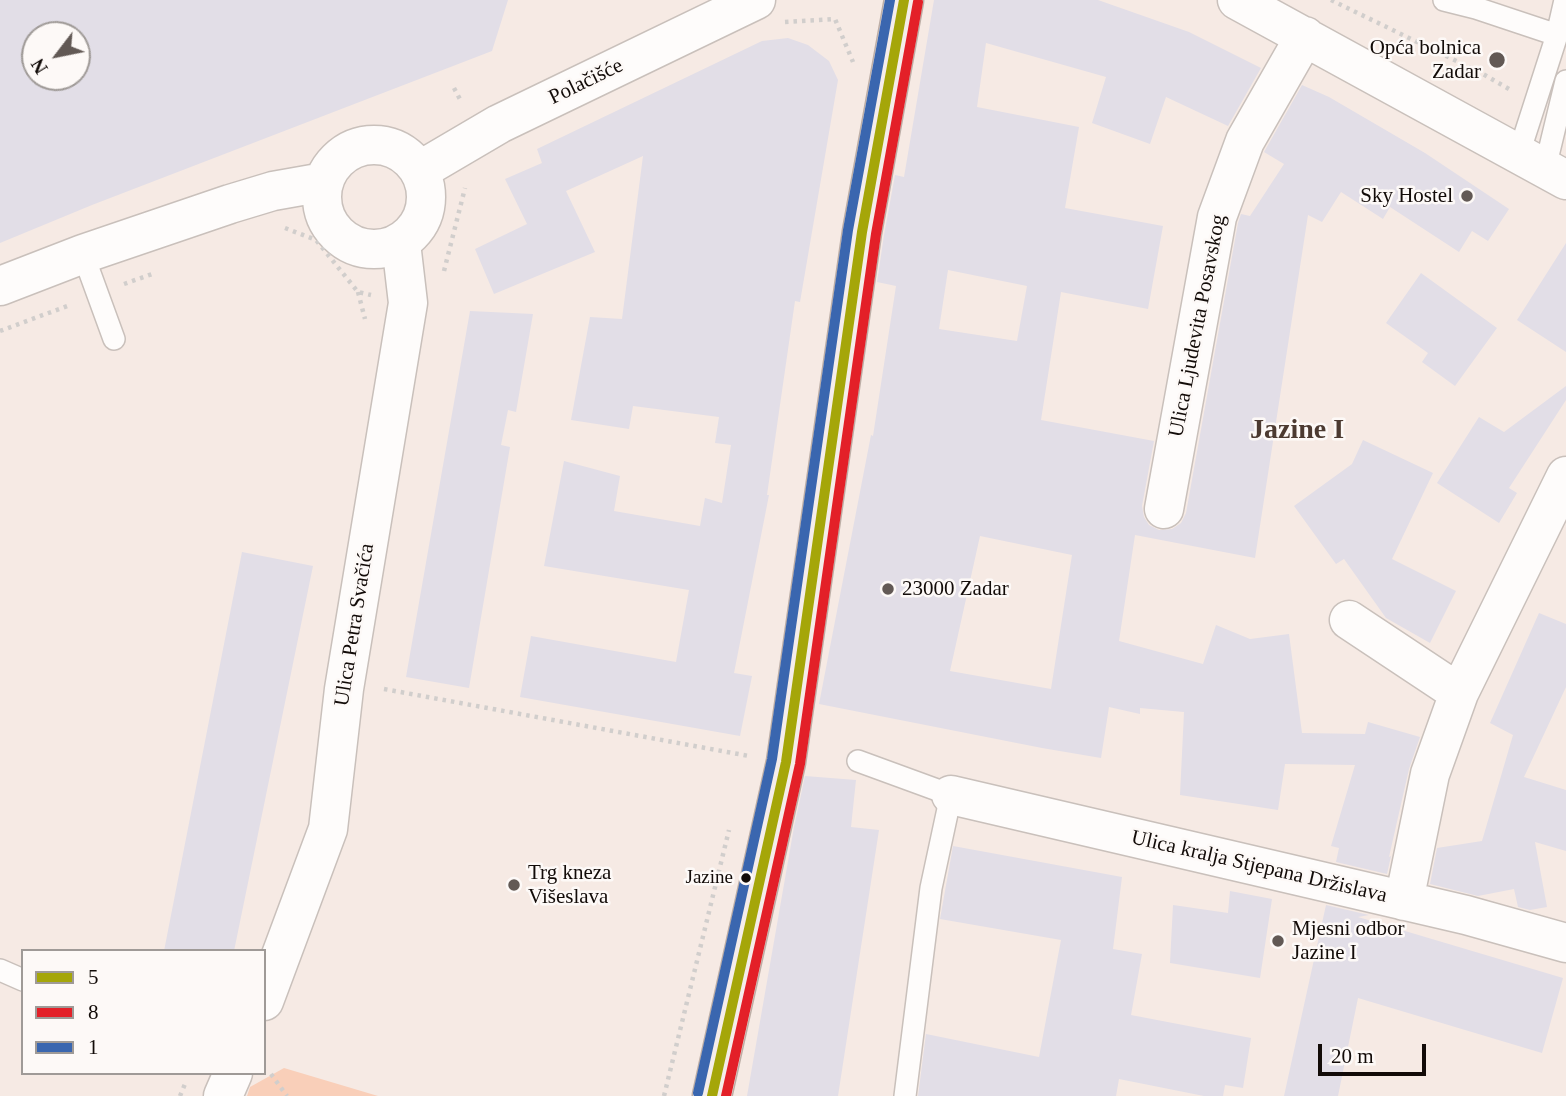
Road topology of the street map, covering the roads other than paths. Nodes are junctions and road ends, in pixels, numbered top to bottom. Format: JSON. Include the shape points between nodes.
{"nodes":[{"id":1,"x":904,"y":0,"type":"edge"},
{"id":2,"x":1237,"y":0,"type":"edge"},
{"id":3,"x":1444,"y":0,"type":"edge"},
{"id":4,"x":1565,"y":0,"type":"edge"},
{"id":5,"x":765,"y":14,"type":"edge"},
{"id":6,"x":1557,"y":35,"type":"junction"},
{"id":7,"x":1305,"y":36,"type":"junction"},
{"id":8,"x":1566,"y":81,"type":"edge"},
{"id":9,"x":1544,"y":167,"type":"edge"},
{"id":10,"x":419,"y":170,"type":"junction"},
{"id":11,"x":324,"y":182,"type":"junction"},
{"id":12,"x":401,"y":243,"type":"junction"},
{"id":13,"x":83,"y":254,"type":"junction"},
{"id":14,"x":0,"y":286,"type":"edge"},
{"id":15,"x":114,"y":339,"type":"dead end"},
{"id":16,"x":1566,"y":476,"type":"edge"},
{"id":17,"x":1164,"y":509,"type":"dead end"},
{"id":18,"x":1349,"y":620,"type":"dead end"},
{"id":19,"x":1459,"y":693,"type":"junction"},
{"id":20,"x":858,"y":761,"type":"dead end"},
{"id":21,"x":951,"y":795,"type":"junction"},
{"id":22,"x":1404,"y":901,"type":"junction"},
{"id":23,"x":1566,"y":943,"type":"edge"},
{"id":24,"x":0,"y":970,"type":"edge"},
{"id":25,"x":21,"y":979,"type":"edge"},
{"id":26,"x":266,"y":997,"type":"edge"},
{"id":27,"x":712,"y":1096,"type":"edge"},
{"id":28,"x":905,"y":1096,"type":"edge"}],
"edges":[{"from":1,"to":27,"type":"main road","via":[[862,232],[786,762]]},
{"from":2,"to":7,"type":"street"},
{"from":3,"to":6,"type":"lane"},
{"from":4,"to":6,"type":"lane"},
{"from":5,"to":10,"type":"street","name":"Polačišće","via":[[499,124]]},
{"from":6,"to":9,"type":"lane","via":[[1534,104]]},
{"from":7,"to":9,"type":"street"},
{"from":7,"to":17,"type":"street","name":"Ulica Ljudevita Posavskog","via":[[1245,141],[1217,217]]},
{"from":8,"to":9,"type":"lane"},
{"from":10,"to":11,"type":"street","via":[[394,148],[359,146],[331,166]]},
{"from":10,"to":12,"type":"street","via":[[426,202],[418,225]]},
{"from":11,"to":12,"type":"street","via":[[321,200],[335,232],[366,249]]},
{"from":11,"to":13,"type":"street","via":[[273,191]]},
{"from":12,"to":26,"type":"street","name":"Ulica Petra Svačića","via":[[408,303],[344,688],[328,829]]},
{"from":13,"to":14,"type":"street"},
{"from":13,"to":15,"type":"lane"},
{"from":16,"to":19,"type":"street"},
{"from":18,"to":19,"type":"street"},
{"from":19,"to":22,"type":"street","via":[[1430,774]]},
{"from":20,"to":21,"type":"lane"},
{"from":21,"to":22,"type":"street","name":"Ulica kralja Stjepana Držislava"},
{"from":21,"to":28,"type":"lane","via":[[931,888]]},
{"from":22,"to":23,"type":"street","name":"Ulica kralja Stjepana Držislava"},
{"from":24,"to":25,"type":"lane"}]}
